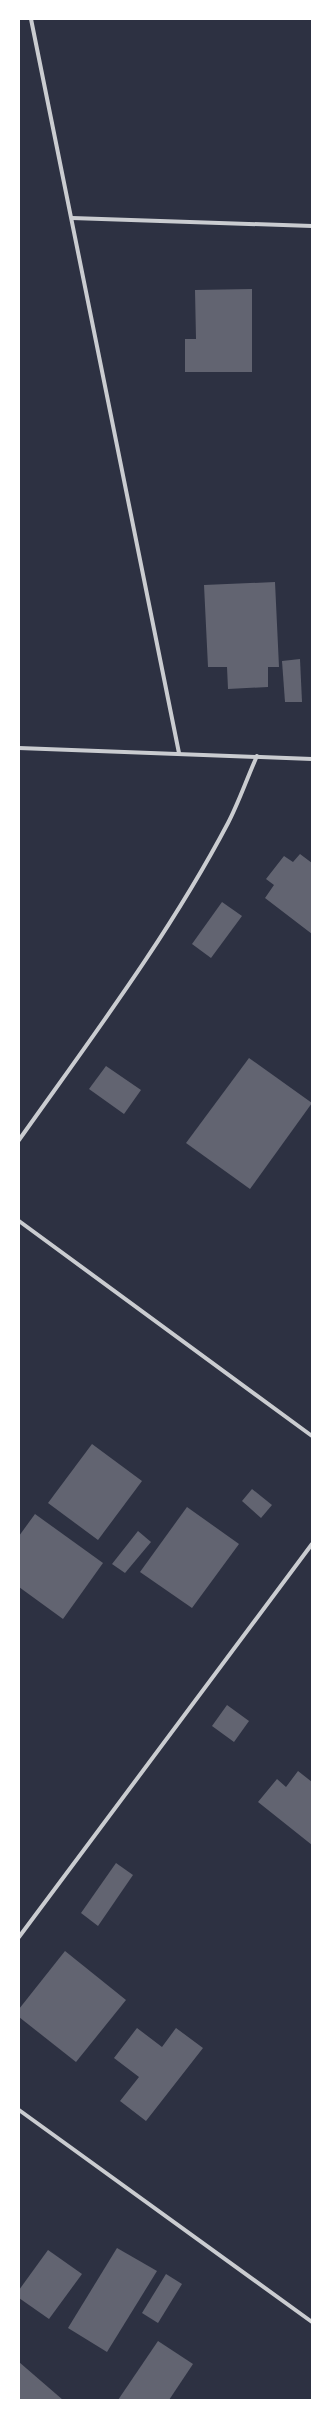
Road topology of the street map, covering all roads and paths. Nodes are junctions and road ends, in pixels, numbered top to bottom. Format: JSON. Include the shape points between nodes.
{"nodes":[{"id":1,"x":31,"y":19,"type":"edge"},
{"id":2,"x":72,"y":218,"type":"junction"},
{"id":3,"x":312,"y":226,"type":"edge"},
{"id":4,"x":19,"y":748,"type":"edge"},
{"id":5,"x":179,"y":752,"type":"junction"},
{"id":6,"x":256,"y":756,"type":"junction"},
{"id":7,"x":312,"y":759,"type":"edge"},
{"id":8,"x":19,"y":1140,"type":"edge"},
{"id":9,"x":19,"y":1221,"type":"edge"},
{"id":10,"x":312,"y":1436,"type":"edge"},
{"id":11,"x":312,"y":1544,"type":"edge"},
{"id":12,"x":19,"y":1937,"type":"edge"},
{"id":13,"x":19,"y":2110,"type":"edge"},
{"id":14,"x":312,"y":2322,"type":"edge"}],
"edges":[{"from":1,"to":2,"type":"street"},
{"from":2,"to":3,"type":"street"},
{"from":2,"to":5,"type":"street"},
{"from":4,"to":5,"type":"street"},
{"from":5,"to":6,"type":"street"},
{"from":6,"to":7,"type":"street"},
{"from":6,"to":8,"type":"street","via":[[229,822],[193,887]]},
{"from":9,"to":10,"type":"street"},
{"from":11,"to":12,"type":"street"},
{"from":13,"to":14,"type":"street"}]}
